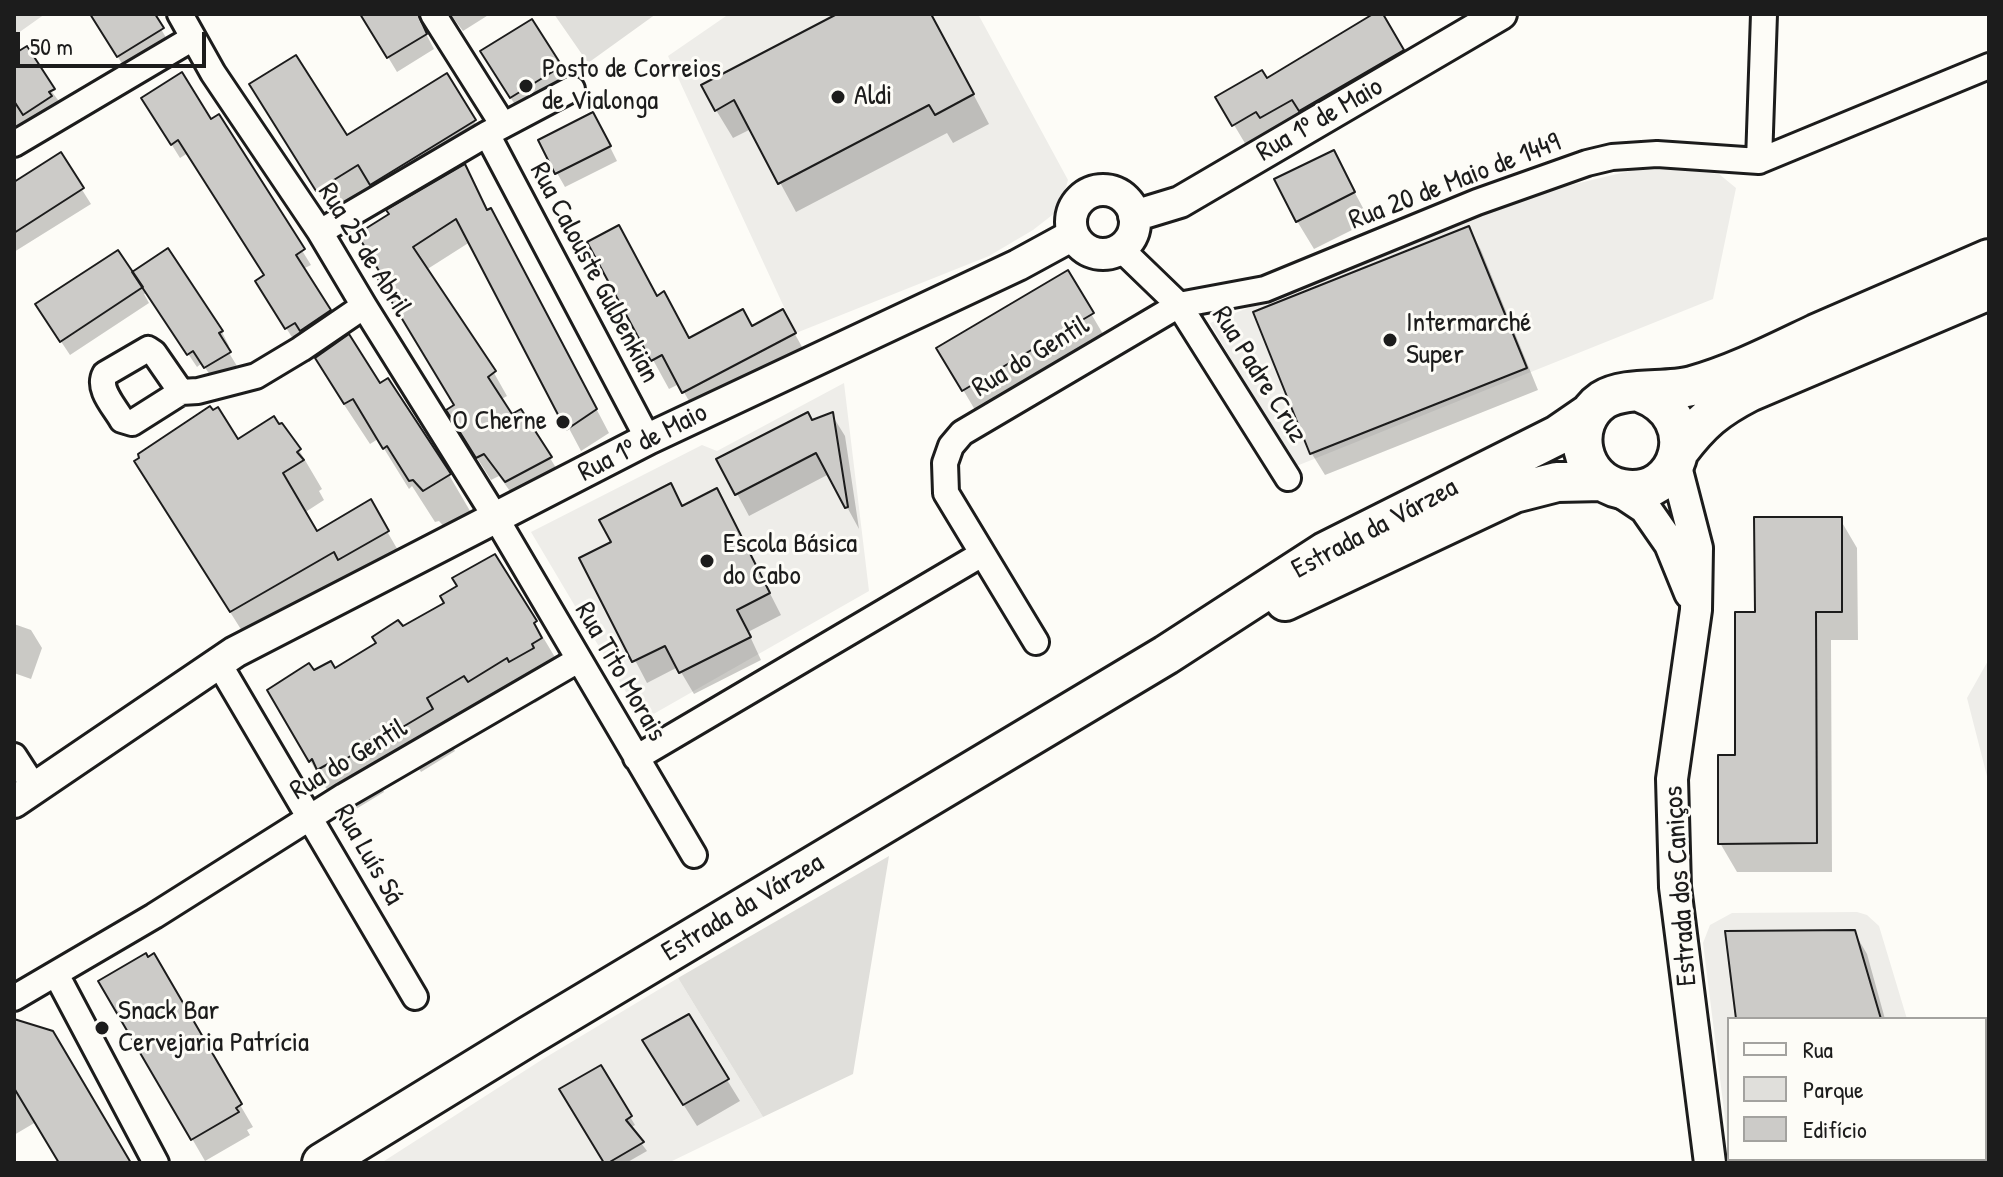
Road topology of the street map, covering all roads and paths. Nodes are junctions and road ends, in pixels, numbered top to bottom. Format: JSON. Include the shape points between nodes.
{"nodes":[{"id":1,"x":180,"y":14,"type":"edge"},
{"id":2,"x":433,"y":14,"type":"edge"},
{"id":3,"x":1501,"y":14,"type":"edge"},
{"id":4,"x":1764,"y":14,"type":"edge"},
{"id":5,"x":193,"y":38,"type":"junction"},
{"id":6,"x":1989,"y":66,"type":"edge"},
{"id":7,"x":572,"y":89,"type":"dead end"},
{"id":8,"x":495,"y":130,"type":"junction"},
{"id":9,"x":14,"y":144,"type":"edge"},
{"id":10,"x":1759,"y":161,"type":"junction"},
{"id":11,"x":1134,"y":216,"type":"junction"},
{"id":12,"x":320,"y":232,"type":"junction"},
{"id":13,"x":1073,"y":235,"type":"junction"},
{"id":14,"x":1121,"y":249,"type":"junction"},
{"id":15,"x":1989,"y":259,"type":"edge"},
{"id":16,"x":1989,"y":290,"type":"edge"},
{"id":17,"x":1179,"y":305,"type":"junction"},
{"id":18,"x":364,"y":306,"type":"junction"},
{"id":19,"x":181,"y":392,"type":"dead end"},
{"id":20,"x":1642,"y":393,"type":"junction"},
{"id":21,"x":1590,"y":413,"type":"junction"},
{"id":22,"x":648,"y":439,"type":"junction"},
{"id":23,"x":1677,"y":457,"type":"junction"},
{"id":24,"x":1288,"y":478,"type":"dead end"},
{"id":25,"x":1607,"y":483,"type":"junction"},
{"id":26,"x":496,"y":518,"type":"junction"},
{"id":27,"x":982,"y":554,"type":"junction"},
{"id":28,"x":1696,"y":610,"type":"junction"},
{"id":29,"x":1036,"y":642,"type":"dead end"},
{"id":30,"x":1166,"y":655,"type":"junction"},
{"id":31,"x":578,"y":660,"type":"junction"},
{"id":32,"x":218,"y":662,"type":"junction"},
{"id":33,"x":14,"y":756,"type":"edge"},
{"id":34,"x":636,"y":758,"type":"junction"},
{"id":35,"x":24,"y":795,"type":"edge"},
{"id":36,"x":312,"y":817,"type":"junction"},
{"id":37,"x":694,"y":855,"type":"dead end"},
{"id":38,"x":56,"y":974,"type":"junction"},
{"id":39,"x":415,"y":997,"type":"dead end"},
{"id":40,"x":14,"y":998,"type":"edge"},
{"id":41,"x":156,"y":1163,"type":"edge"},
{"id":42,"x":322,"y":1163,"type":"edge"},
{"id":43,"x":1710,"y":1163,"type":"edge"}],
"edges":[{"from":1,"to":5,"type":"street","name":"Rua 25 de Abril"},
{"from":2,"to":8,"type":"street","name":"Rua Calouste Gulbenkian"},
{"from":3,"to":11,"type":"street","name":"Rua 1º de Maio","via":[[1180,202]]},
{"from":4,"to":10,"type":"street"},
{"from":5,"to":9,"type":"street"},
{"from":5,"to":12,"type":"street","name":"Rua 25 de Abril"},
{"from":6,"to":10,"type":"street"},
{"from":7,"to":8,"type":"street"},
{"from":8,"to":12,"type":"street"},
{"from":8,"to":22,"type":"street","name":"Rua Calouste Gulbenkian"},
{"from":10,"to":17,"type":"street","name":"Rua 20 de Maio de 1449","via":[[1657,154],[1587,163],[1265,289]]},
{"from":11,"to":13,"type":"street","via":[[1118,194],[1091,193],[1075,206]]},
{"from":11,"to":14,"type":"street","via":[[1132,234]]},
{"from":12,"to":18,"type":"street","name":"Rua 25 de Abril"},
{"from":13,"to":14,"type":"street","via":[[1094,253]]},
{"from":13,"to":22,"type":"street","name":"Rua 1º de Maio"},
{"from":14,"to":17,"type":"street"},
{"from":15,"to":20,"type":"main road","name":"Estrada da Várzea","via":[[1738,369],[1691,386]]},
{"from":16,"to":23,"type":"main road","name":"Estrada da Várzea","via":[[1717,409]]},
{"from":17,"to":24,"type":"street","name":"Rua Padre Cruz"},
{"from":17,"to":27,"type":"street","name":"Rua do Gentil","via":[[956,439],[944,482]]},
{"from":18,"to":19,"type":"street","via":[[256,376]]},
{"from":18,"to":26,"type":"street","name":"Rua 25 de Abril"},
{"from":20,"to":21,"type":"main road","name":"Estrada da Várzea","via":[[1618,393]]},
{"from":20,"to":23,"type":"main road","via":[[1671,413],[1680,438]]},
{"from":21,"to":25,"type":"main road","via":[[1582,446],[1589,465]]},
{"from":21,"to":30,"type":"main road","name":"Estrada da Várzea","via":[[1558,435],[1325,552]]},
{"from":22,"to":26,"type":"street","name":"Rua 1º de Maio"},
{"from":23,"to":25,"type":"main road","name":"Estrada da Várzea","via":[[1670,472],[1645,488]]},
{"from":23,"to":28,"type":"street","name":"Estrada dos Caniços","via":[[1697,548]]},
{"from":25,"to":28,"type":"street","name":"Estrada dos Caniços","via":[[1645,508],[1670,544]]},
{"from":25,"to":30,"type":"main road","name":"Estrada da Várzea","via":[[1557,482],[1514,493]]},
{"from":26,"to":31,"type":"street","name":"Rua Tito Morais"},
{"from":26,"to":32,"type":"street","name":"Rua 1º de Maio"},
{"from":27,"to":29,"type":"street","name":"Rua do Gentil"},
{"from":27,"to":34,"type":"street"},
{"from":28,"to":43,"type":"street","name":"Estrada dos Caniços","via":[[1672,779],[1675,887]]},
{"from":30,"to":42,"type":"main road","name":"Estrada da Várzea"},
{"from":31,"to":34,"type":"street","name":"Rua Tito Morais"},
{"from":31,"to":36,"type":"street","name":"Rua do Gentil"},
{"from":32,"to":35,"type":"street","name":"Rua 1º de Maio"},
{"from":32,"to":36,"type":"street","name":"Rua Luís Sá"},
{"from":33,"to":35,"type":"street"},
{"from":34,"to":37,"type":"street","name":"Rua Tito Morais"},
{"from":36,"to":38,"type":"street","name":"Rua do Gentil"},
{"from":36,"to":39,"type":"street","name":"Rua Luís Sá"},
{"from":38,"to":40,"type":"street","name":"Rua do Gentil"},
{"from":38,"to":41,"type":"street"}]}
